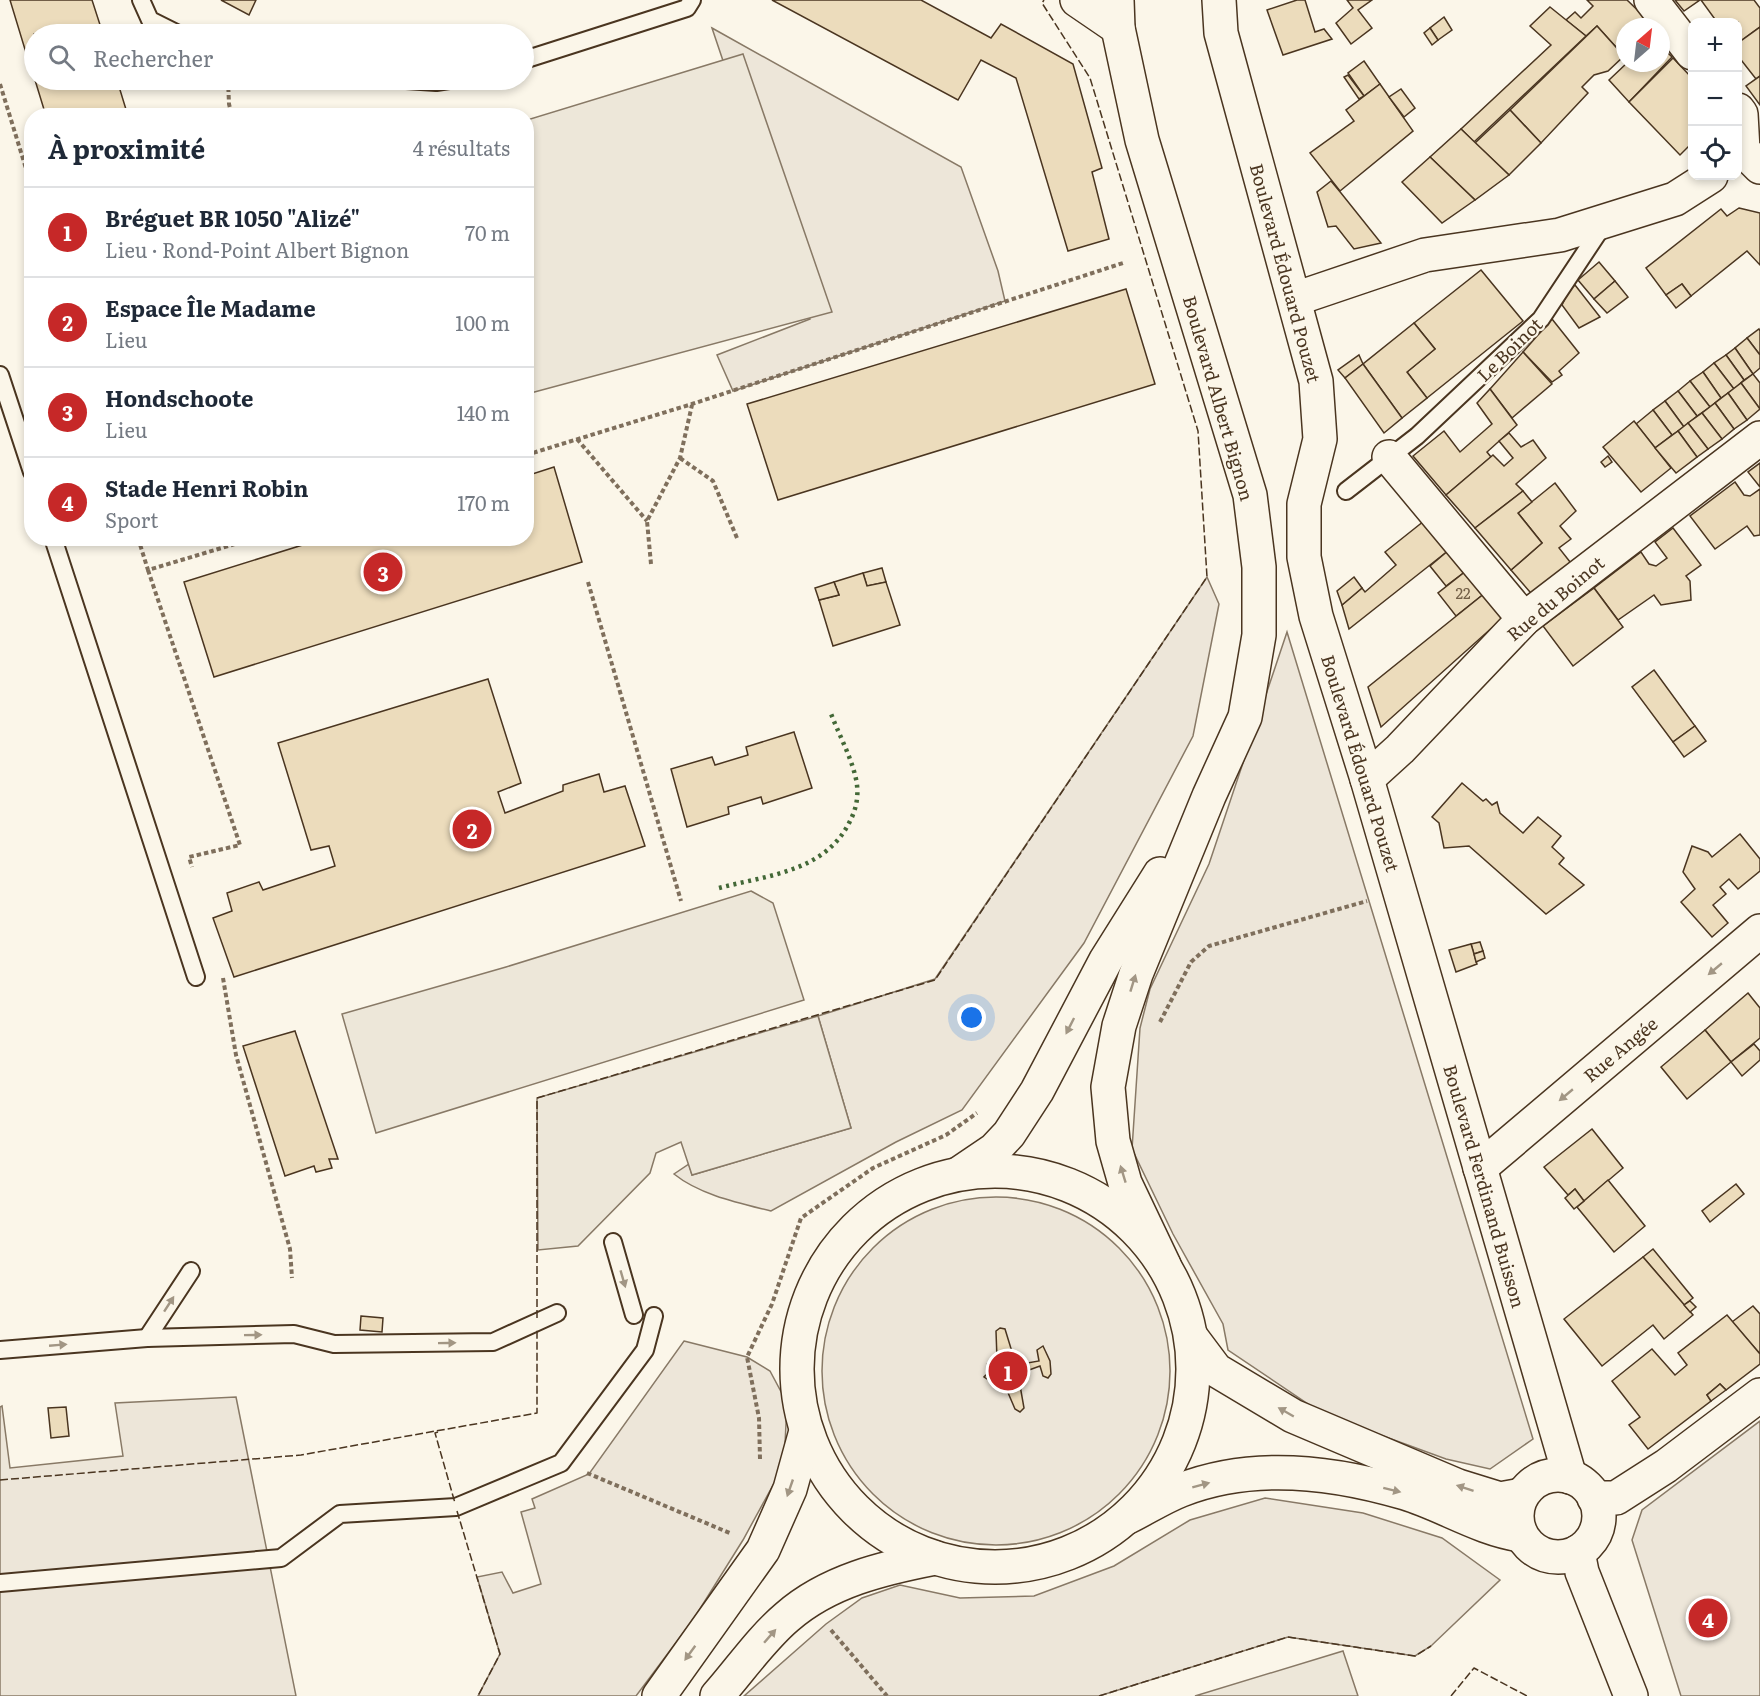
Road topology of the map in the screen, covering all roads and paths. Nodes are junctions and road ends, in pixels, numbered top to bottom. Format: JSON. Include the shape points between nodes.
{"nodes":[{"id":1,"x":141,"y":0,"type":"edge"},
{"id":2,"x":692,"y":0,"type":"edge"},
{"id":3,"x":1077,"y":0,"type":"edge"},
{"id":4,"x":1219,"y":0,"type":"edge"},
{"id":5,"x":1651,"y":0,"type":"edge"},
{"id":6,"x":1118,"y":14,"type":"edge"},
{"id":7,"x":158,"y":24,"type":"edge"},
{"id":8,"x":1688,"y":48,"type":"edge"},
{"id":9,"x":534,"y":57,"type":"edge"},
{"id":10,"x":0,"y":84,"type":"edge"},
{"id":11,"x":228,"y":90,"type":"edge"},
{"id":12,"x":230,"y":108,"type":"edge"},
{"id":13,"x":1742,"y":121,"type":"edge"},
{"id":14,"x":1747,"y":157,"type":"edge"},
{"id":15,"x":24,"y":162,"type":"edge"},
{"id":16,"x":1705,"y":180,"type":"edge"},
{"id":17,"x":1606,"y":221,"type":"junction"},
{"id":18,"x":1123,"y":263,"type":"dead end"},
{"id":19,"x":1295,"y":299,"type":"junction"},
{"id":20,"x":0,"y":375,"type":"edge"},
{"id":21,"x":692,"y":405,"type":"junction"},
{"id":22,"x":1760,"y":438,"type":"edge"},
{"id":23,"x":577,"y":439,"type":"junction"},
{"id":24,"x":24,"y":448,"type":"edge"},
{"id":25,"x":534,"y":452,"type":"edge"},
{"id":26,"x":1389,"y":457,"type":"junction"},
{"id":27,"x":680,"y":458,"type":"junction"},
{"id":28,"x":1346,"y":491,"type":"dead end"},
{"id":29,"x":647,"y":521,"type":"junction"},
{"id":30,"x":737,"y":538,"type":"dead end"},
{"id":31,"x":56,"y":546,"type":"edge"},
{"id":32,"x":140,"y":546,"type":"edge"},
{"id":33,"x":228,"y":546,"type":"edge"},
{"id":34,"x":651,"y":564,"type":"dead end"},
{"id":35,"x":148,"y":570,"type":"junction"},
{"id":36,"x":588,"y":582,"type":"dead end"},
{"id":37,"x":1524,"y":619,"type":"junction"},
{"id":38,"x":1367,"y":779,"type":"junction"},
{"id":39,"x":1209,"y":796,"type":"junction"},
{"id":40,"x":195,"y":879,"type":"dead end"},
{"id":41,"x":1400,"y":896,"type":"joint"},
{"id":42,"x":681,"y":901,"type":"dead end"},
{"id":43,"x":1760,"y":931,"type":"edge"},
{"id":44,"x":222,"y":975,"type":"dead end"},
{"id":45,"x":196,"y":977,"type":"dead end"},
{"id":46,"x":1480,"y":1168,"type":"junction"},
{"id":47,"x":960,"y":1173,"type":"junction"},
{"id":48,"x":613,"y":1242,"type":"dead end"},
{"id":49,"x":1164,"y":1265,"type":"junction"},
{"id":50,"x":191,"y":1270,"type":"dead end"},
{"id":51,"x":292,"y":1278,"type":"dead end"},
{"id":52,"x":557,"y":1313,"type":"dead end"},
{"id":53,"x":634,"y":1315,"type":"dead end"},
{"id":54,"x":654,"y":1316,"type":"dead end"},
{"id":55,"x":147,"y":1338,"type":"junction"},
{"id":56,"x":1192,"y":1338,"type":"junction"},
{"id":57,"x":0,"y":1350,"type":"edge"},
{"id":58,"x":1760,"y":1395,"type":"edge"},
{"id":59,"x":806,"y":1431,"type":"junction"},
{"id":60,"x":1570,"y":1477,"type":"junction"},
{"id":61,"x":1522,"y":1496,"type":"junction"},
{"id":62,"x":1594,"y":1498,"type":"junction"},
{"id":63,"x":1128,"y":1517,"type":"junction"},
{"id":64,"x":1521,"y":1534,"type":"junction"},
{"id":65,"x":1578,"y":1552,"type":"junction"},
{"id":66,"x":935,"y":1558,"type":"junction"},
{"id":67,"x":0,"y":1582,"type":"edge"},
{"id":68,"x":659,"y":1696,"type":"edge"},
{"id":69,"x":717,"y":1696,"type":"edge"},
{"id":70,"x":1631,"y":1696,"type":"edge"}],
"edges":[{"from":1,"to":7,"type":"lane","via":[[150,20]]},
{"from":2,"to":9,"type":"lane","via":[[687,8]]},
{"from":3,"to":6,"type":"street"},
{"from":4,"to":19,"type":"street","name":"Boulevard Édouard Pouzet","via":[[1221,33]]},
{"from":5,"to":8,"type":"street"},
{"from":6,"to":39,"type":"street","name":"Boulevard Albert Bignon","via":[[1142,140],[1250,495],[1258,567],[1259,635],[1245,717]]},
{"from":10,"to":15,"type":"path"},
{"from":11,"to":12,"type":"path"},
{"from":13,"to":14,"type":"street"},
{"from":16,"to":17,"type":"street","via":[[1676,200]]},
{"from":17,"to":19,"type":"street","via":[[1560,235],[1425,255]]},
{"from":17,"to":26,"type":"lane","name":"Le Boinot","via":[[1542,319],[1417,436]]},
{"from":18,"to":21,"type":"path"},
{"from":19,"to":38,"type":"street","name":"Boulevard Édouard Pouzet","via":[[1316,381],[1320,439],[1304,504],[1304,557],[1316,616]]},
{"from":20,"to":24,"type":"lane"},
{"from":21,"to":23,"type":"path"},
{"from":21,"to":27,"type":"path"},
{"from":22,"to":37,"type":"street","name":"Rue du Boinot"},
{"from":23,"to":25,"type":"path"},
{"from":23,"to":29,"type":"path"},
{"from":26,"to":28,"type":"lane","name":"Le Boinot"},
{"from":26,"to":37,"type":"street"},
{"from":27,"to":29,"type":"path"},
{"from":27,"to":30,"type":"path","via":[[713,481]]},
{"from":29,"to":34,"type":"path"},
{"from":31,"to":45,"type":"lane"},
{"from":32,"to":35,"type":"path"},
{"from":33,"to":35,"type":"path"},
{"from":35,"to":40,"type":"path","via":[[240,845],[189,857]]},
{"from":36,"to":42,"type":"path"},
{"from":37,"to":38,"type":"street","name":"Rue du Boinot"},
{"from":38,"to":41,"type":"street","name":"Boulevard Édouard Pouzet"},
{"from":39,"to":47,"type":"street","one_way":true,"via":[[1106,960],[1015,1125],[994,1150]]},
{"from":49,"to":39,"type":"street","one_way":true,"via":[[1125,1183],[1113,1141],[1108,1087],[1119,1026],[1136,974]]},
{"from":41,"to":46,"type":"street","name":"Boulevard Ferdinand Buisson"},
{"from":43,"to":46,"type":"street","name":"Rue Angée","one_way":true},
{"from":44,"to":51,"type":"path","via":[[229,996],[236,1055],[290,1249]]},
{"from":46,"to":60,"type":"street","name":"Boulevard Ferdinand Buisson"},
{"from":47,"to":49,"type":"street","via":[[1012,1171],[1038,1175],[1080,1190],[1131,1224]]},
{"from":47,"to":59,"type":"street","via":[[894,1197],[857,1226],[828,1261],[806,1305],[797,1353],[798,1393]]},
{"from":48,"to":53,"type":"lane","one_way":true},
{"from":49,"to":56,"type":"street","via":[[1182,1300]]},
{"from":55,"to":50,"type":"lane","one_way":true},
{"from":55,"to":52,"type":"lane","one_way":true,"via":[[294,1334],[334,1344],[493,1342]]},
{"from":54,"to":67,"type":"lane","via":[[645,1350],[561,1463],[456,1507],[340,1514],[280,1558]]},
{"from":57,"to":55,"type":"lane","one_way":true},
{"from":61,"to":56,"type":"street","one_way":true,"via":[[1500,1499],[1458,1486],[1293,1416],[1216,1370]]},
{"from":56,"to":63,"type":"street","via":[[1194,1383],[1183,1436],[1157,1485]]},
{"from":58,"to":62,"type":"street","via":[[1666,1466],[1616,1498]]},
{"from":59,"to":66,"type":"street","via":[[830,1479],[846,1500],[887,1535]]},
{"from":59,"to":68,"type":"street","one_way":true,"via":[[790,1489],[763,1550]]},
{"from":60,"to":61,"type":"street","via":[[1543,1478]]},
{"from":60,"to":62,"type":"street"},
{"from":61,"to":64,"type":"street","via":[[1517,1508]]},
{"from":62,"to":65,"type":"street","via":[[1598,1510],[1595,1535]]},
{"from":63,"to":64,"type":"street","one_way":true,"via":[[1181,1490],[1261,1472],[1338,1477],[1406,1493],[1502,1532]]},
{"from":63,"to":66,"type":"street","via":[[1070,1553],[1037,1563],[969,1566]]},
{"from":64,"to":65,"type":"street","via":[[1527,1544],[1545,1556],[1556,1558]]},
{"from":65,"to":70,"type":"street","via":[[1582,1572]]},
{"from":69,"to":66,"type":"street","one_way":true,"via":[[785,1618],[807,1601],[852,1579]]}]}
